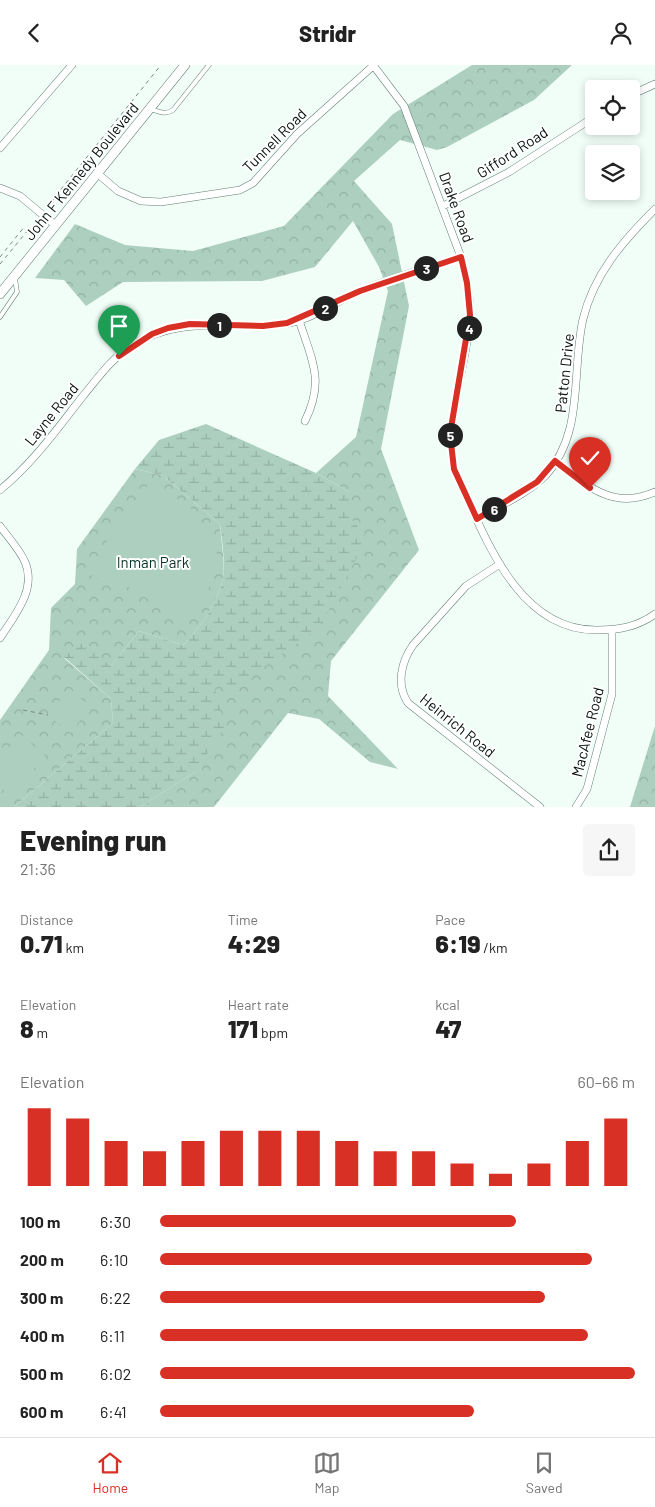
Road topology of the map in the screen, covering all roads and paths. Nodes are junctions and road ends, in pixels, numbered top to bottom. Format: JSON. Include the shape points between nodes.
{"nodes":[{"id":1,"x":72,"y":65,"type":"edge"},
{"id":2,"x":160,"y":65,"type":"edge"},
{"id":3,"x":185,"y":65,"type":"edge"},
{"id":4,"x":209,"y":65,"type":"edge"},
{"id":5,"x":373,"y":65,"type":"edge"},
{"id":6,"x":655,"y":85,"type":"edge"},
{"id":7,"x":640,"y":91,"type":"edge"},
{"id":8,"x":149,"y":108,"type":"junction"},
{"id":9,"x":585,"y":123,"type":"edge"},
{"id":10,"x":0,"y":149,"type":"edge"},
{"id":11,"x":97,"y":173,"type":"junction"},
{"id":12,"x":0,"y":188,"type":"edge"},
{"id":13,"x":443,"y":206,"type":"junction"},
{"id":14,"x":655,"y":209,"type":"edge"},
{"id":15,"x":53,"y":211,"type":"dead end"},
{"id":16,"x":43,"y":223,"type":"dead end"},
{"id":17,"x":55,"y":225,"type":"junction"},
{"id":18,"x":25,"y":227,"type":"dead end"},
{"id":19,"x":0,"y":257,"type":"edge"},
{"id":20,"x":461,"y":257,"type":"junction"},
{"id":21,"x":0,"y":265,"type":"edge"},
{"id":22,"x":15,"y":276,"type":"junction"},
{"id":23,"x":0,"y":294,"type":"edge"},
{"id":24,"x":0,"y":317,"type":"edge"},
{"id":25,"x":299,"y":320,"type":"junction"},
{"id":26,"x":305,"y":421,"type":"dead end"},
{"id":27,"x":555,"y":461,"type":"junction"},
{"id":28,"x":0,"y":490,"type":"edge"},
{"id":29,"x":655,"y":492,"type":"edge"},
{"id":30,"x":477,"y":519,"type":"junction"},
{"id":31,"x":0,"y":526,"type":"edge"},
{"id":32,"x":500,"y":564,"type":"junction"},
{"id":33,"x":655,"y":614,"type":"edge"},
{"id":34,"x":612,"y":630,"type":"junction"},
{"id":35,"x":0,"y":637,"type":"edge"},
{"id":36,"x":23,"y":710,"type":"dead end"},
{"id":37,"x":48,"y":715,"type":"dead end"},
{"id":38,"x":540,"y":807,"type":"edge"},
{"id":39,"x":576,"y":807,"type":"edge"}],
"edges":[{"from":1,"to":10,"type":"street"},
{"from":2,"to":15,"type":"path","via":[[53,200]]},
{"from":3,"to":8,"type":"street","name":"John F Kennedy Boulevard"},
{"from":4,"to":8,"type":"lane","via":[[169,113]]},
{"from":5,"to":11,"type":"street","name":"Tunnell Road","via":[[298,134],[253,183],[240,190],[161,202],[140,201],[118,191]]},
{"from":5,"to":13,"type":"street","name":"Drake Road","via":[[404,106]]},
{"from":6,"to":7,"type":"street"},
{"from":8,"to":11,"type":"street","name":"John F Kennedy Boulevard"},
{"from":9,"to":13,"type":"street","name":"Gifford Road","via":[[509,172]]},
{"from":11,"to":17,"type":"street","name":"John F Kennedy Boulevard"},
{"from":12,"to":17,"type":"street","via":[[20,196]]},
{"from":13,"to":20,"type":"street","name":"Drake Road"},
{"from":14,"to":27,"type":"street","name":"Patton Drive","via":[[609,260],[590,299],[578,348],[574,419]]},
{"from":16,"to":21,"type":"path","via":[[29,229]]},
{"from":17,"to":22,"type":"street","name":"John F Kennedy Boulevard"},
{"from":18,"to":19,"type":"path"},
{"from":20,"to":25,"type":"street","name":"Layne Road","via":[[360,291]]},
{"from":20,"to":30,"type":"street","name":"Drake Road","via":[[470,315],[450,434],[454,469]]},
{"from":22,"to":23,"type":"street","name":"John F Kennedy Boulevard"},
{"from":22,"to":24,"type":"lane","via":[[18,292]]},
{"from":25,"to":26,"type":"street","via":[[317,382]]},
{"from":25,"to":28,"type":"street","name":"Layne Road","via":[[263,326],[190,324],[152,334],[119,356],[94,382],[23,471]]},
{"from":27,"to":29,"type":"street","via":[[606,497],[633,499]]},
{"from":27,"to":30,"type":"street","name":"Patton Drive","via":[[537,482]]},
{"from":30,"to":32,"type":"street","name":"Drake Road"},
{"from":31,"to":35,"type":"street","via":[[25,562],[27,573],[24,601]]},
{"from":32,"to":34,"type":"street","name":"Drake Road","via":[[521,595],[553,621],[585,630]]},
{"from":32,"to":38,"type":"street","name":"Heinrich Road","via":[[466,586],[413,645],[403,669],[402,694],[408,703]]},
{"from":33,"to":34,"type":"street","name":"Drake Road","via":[[631,627]]},
{"from":34,"to":39,"type":"street","name":"MacAfee Road","via":[[612,695],[587,789]]},
{"from":36,"to":37,"type":"path"}]}
